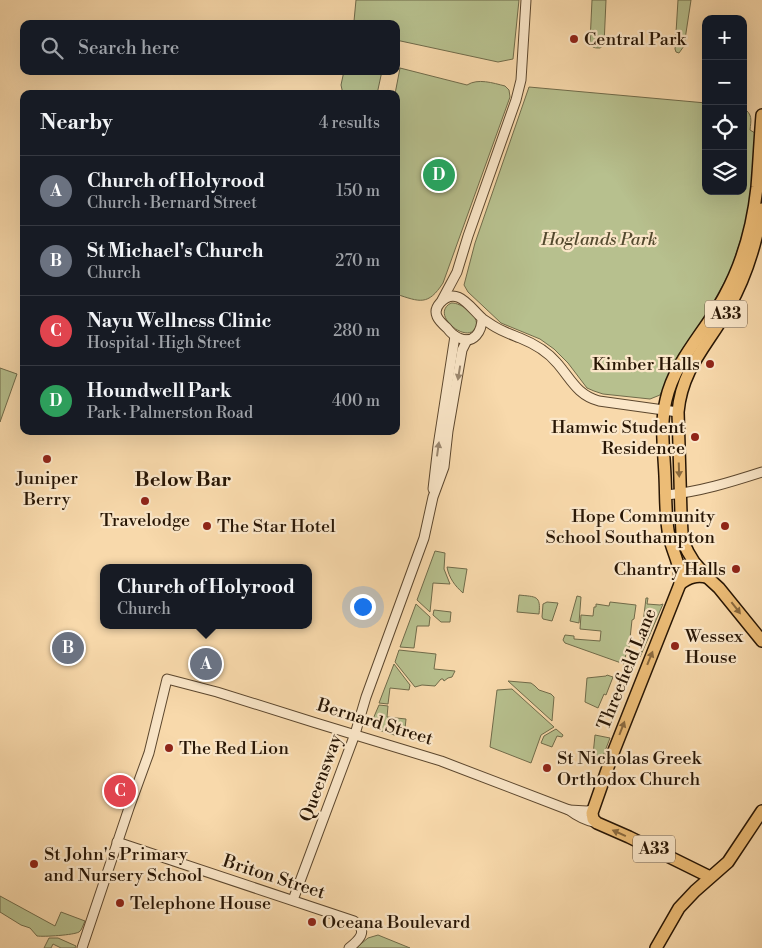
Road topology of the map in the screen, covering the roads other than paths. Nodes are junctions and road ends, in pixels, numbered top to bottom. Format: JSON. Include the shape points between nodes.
{"nodes":[{"id":1,"x":526,"y":0,"type":"edge"},
{"id":2,"x":762,"y":115,"type":"edge"},
{"id":3,"x":762,"y":210,"type":"edge"},
{"id":4,"x":457,"y":272,"type":"junction"},
{"id":5,"x":462,"y":298,"type":"junction"},
{"id":6,"x":442,"y":301,"type":"junction"},
{"id":7,"x":482,"y":318,"type":"junction"},
{"id":8,"x":502,"y":332,"type":"junction"},
{"id":9,"x":476,"y":335,"type":"junction"},
{"id":10,"x":455,"y":336,"type":"junction"},
{"id":11,"x":467,"y":340,"type":"junction"},
{"id":12,"x":664,"y":410,"type":"junction"},
{"id":13,"x":678,"y":412,"type":"junction"},
{"id":14,"x":762,"y":472,"type":"edge"},
{"id":15,"x":666,"y":494,"type":"junction"},
{"id":16,"x":680,"y":494,"type":"junction"},
{"id":17,"x":433,"y":497,"type":"junction"},
{"id":18,"x":707,"y":577,"type":"junction"},
{"id":19,"x":680,"y":584,"type":"junction"},
{"id":20,"x":762,"y":641,"type":"edge"},
{"id":21,"x":354,"y":734,"type":"junction"},
{"id":22,"x":569,"y":810,"type":"junction"},
{"id":23,"x":593,"y":810,"type":"junction"},
{"id":24,"x":762,"y":811,"type":"edge"},
{"id":25,"x":597,"y":823,"type":"junction"},
{"id":26,"x":117,"y":842,"type":"junction"},
{"id":27,"x":710,"y":877,"type":"junction"},
{"id":28,"x":293,"y":900,"type":"junction"},
{"id":29,"x":82,"y":948,"type":"edge"},
{"id":30,"x":349,"y":948,"type":"edge"},
{"id":31,"x":656,"y":948,"type":"edge"}],
"edges":[{"from":1,"to":4,"type":"street","via":[[516,100]]},
{"from":2,"to":12,"type":"main road","number":"A33","via":[[757,188],[742,254],[716,313],[675,374]]},
{"from":3,"to":13,"type":"main road","number":"A33","via":[[754,246],[738,290],[686,376]]},
{"from":4,"to":5,"type":"street"},
{"from":4,"to":6,"type":"street"},
{"from":5,"to":6,"type":"street","via":[[453,296]]},
{"from":5,"to":7,"type":"street"},
{"from":6,"to":10,"type":"street","via":[[436,312],[438,320]]},
{"from":7,"to":8,"type":"street"},
{"from":7,"to":9,"type":"street"},
{"from":8,"to":9,"type":"street"},
{"from":8,"to":12,"type":"street","via":[[544,350],[581,392],[592,399]]},
{"from":9,"to":11,"type":"street"},
{"from":10,"to":11,"type":"street"},
{"from":17,"to":10,"type":"street","name":"Queensway","one_way":true},
{"from":11,"to":17,"type":"street","name":"Queensway","one_way":true,"via":[[462,350],[444,466]]},
{"from":12,"to":13,"type":"street"},
{"from":12,"to":15,"type":"main road","number":"A33"},
{"from":13,"to":16,"type":"main road","number":"A33","one_way":true},
{"from":14,"to":16,"type":"street"},
{"from":15,"to":16,"type":"street"},
{"from":15,"to":19,"type":"main road","number":"A33","via":[[669,535],[680,568]]},
{"from":16,"to":18,"type":"main road","number":"A33","via":[[684,544]]},
{"from":17,"to":21,"type":"street","name":"Queensway","via":[[424,538]]},
{"from":18,"to":19,"type":"main road","via":[[690,577]]},
{"from":18,"to":20,"type":"main road","number":"A33","one_way":true},
{"from":23,"to":19,"type":"main road","name":"Threefield Lane","number":"A33","one_way":true},
{"from":21,"to":22,"type":"street","name":"Bernard Street","via":[[441,760]]},
{"from":21,"to":26,"type":"street","name":"Bernard Street","via":[[167,679],[149,753]]},
{"from":21,"to":28,"type":"street","name":"Queensway"},
{"from":22,"to":23,"type":"street","name":"Bernard Street"},
{"from":22,"to":25,"type":"street","name":"Bernard Street"},
{"from":23,"to":25,"type":"main road"},
{"from":24,"to":27,"type":"main road","via":[[730,859]]},
{"from":27,"to":25,"type":"main road","name":"Bernard Street","number":"A33","one_way":true},
{"from":26,"to":28,"type":"street","name":"Briton Street"},
{"from":26,"to":29,"type":"street"},
{"from":27,"to":31,"type":"main road","via":[[679,908]]},
{"from":28,"to":30,"type":"street","name":"Briton Street","via":[[358,924],[360,937]]}]}
